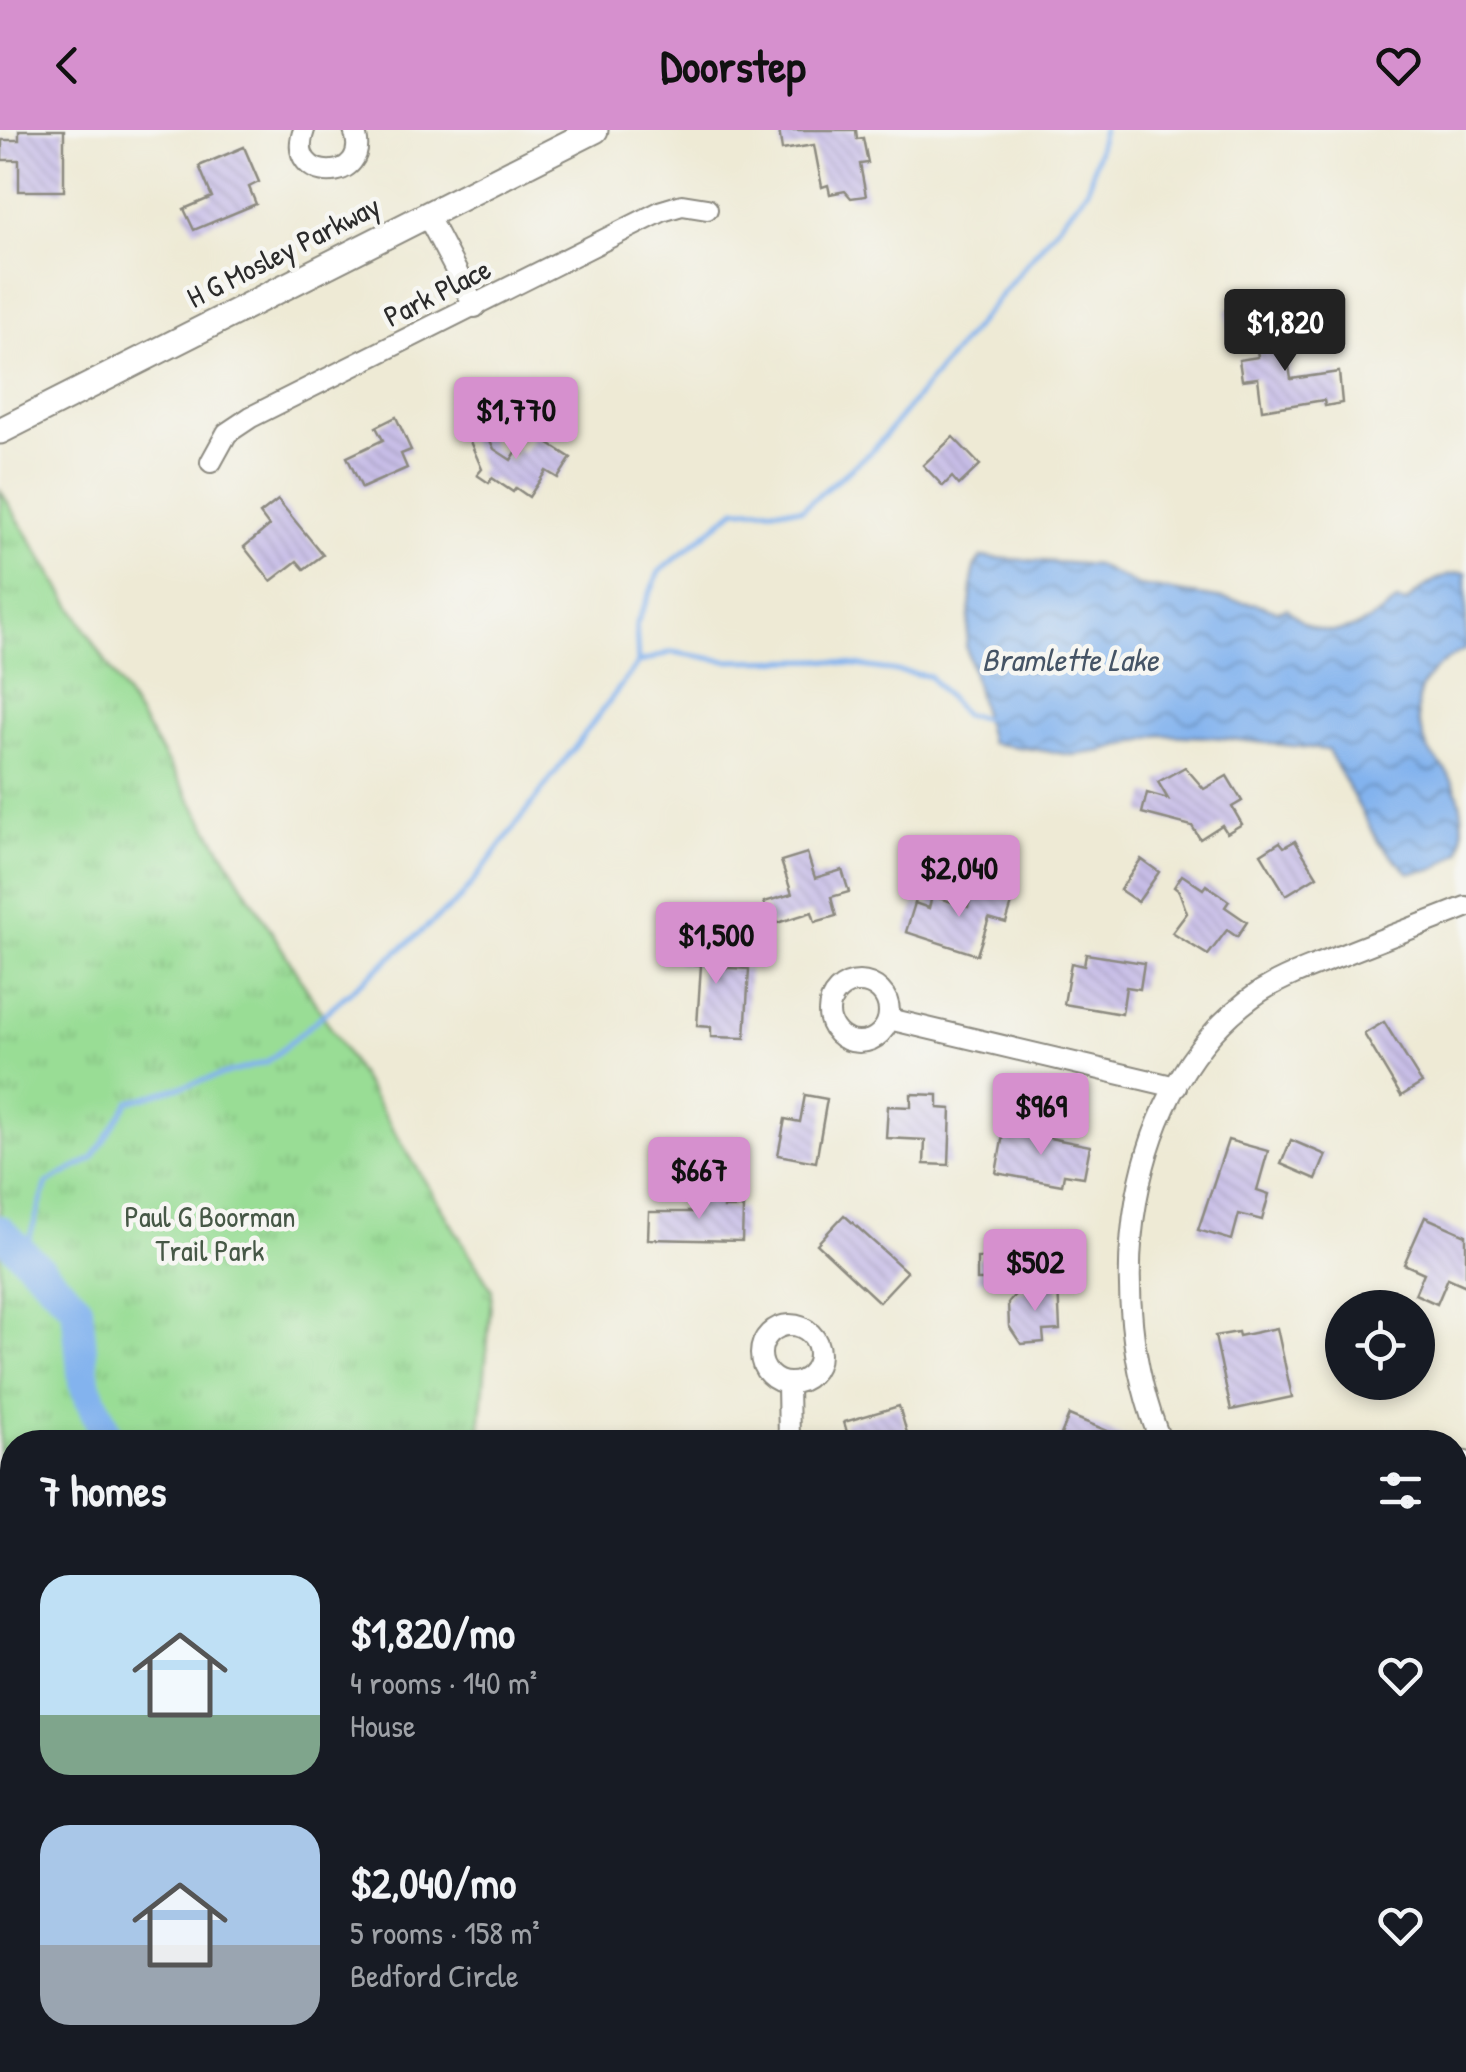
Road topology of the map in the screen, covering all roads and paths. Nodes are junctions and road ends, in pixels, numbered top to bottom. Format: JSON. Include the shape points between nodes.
{"nodes":[{"id":1,"x":304,"y":130,"type":"edge"},
{"id":2,"x":354,"y":130,"type":"edge"},
{"id":3,"x":595,"y":130,"type":"edge"},
{"id":4,"x":707,"y":209,"type":"dead end"},
{"id":5,"x":427,"y":215,"type":"junction"},
{"id":6,"x":475,"y":307,"type":"junction"},
{"id":7,"x":0,"y":431,"type":"edge"},
{"id":8,"x":212,"y":462,"type":"dead end"},
{"id":9,"x":1466,"y":907,"type":"edge"},
{"id":10,"x":888,"y":1019,"type":"dead end"},
{"id":11,"x":1176,"y":1087,"type":"junction"},
{"id":12,"x":788,"y":1384,"type":"dead end"},
{"id":13,"x":789,"y":1430,"type":"edge"},
{"id":14,"x":1156,"y":1430,"type":"edge"}],
"edges":[{"from":1,"to":2,"type":"street","via":[[303,156],[315,169],[332,172],[354,158]]},
{"from":3,"to":5,"type":"main road","name":"H G Mosley Parkway"},
{"from":4,"to":6,"type":"street","name":"Park Place","via":[[682,205],[662,211]]},
{"from":5,"to":6,"type":"street"},
{"from":5,"to":7,"type":"main road","name":"H G Mosley Parkway"},
{"from":6,"to":8,"type":"street","name":"Park Place","via":[[241,423],[222,439]]},
{"from":9,"to":11,"type":"street","via":[[1261,992],[1210,1038]]},
{"from":10,"to":11,"type":"street"},
{"from":11,"to":14,"type":"street","via":[[1143,1170],[1129,1261],[1134,1355]]},
{"from":12,"to":13,"type":"street"}]}
